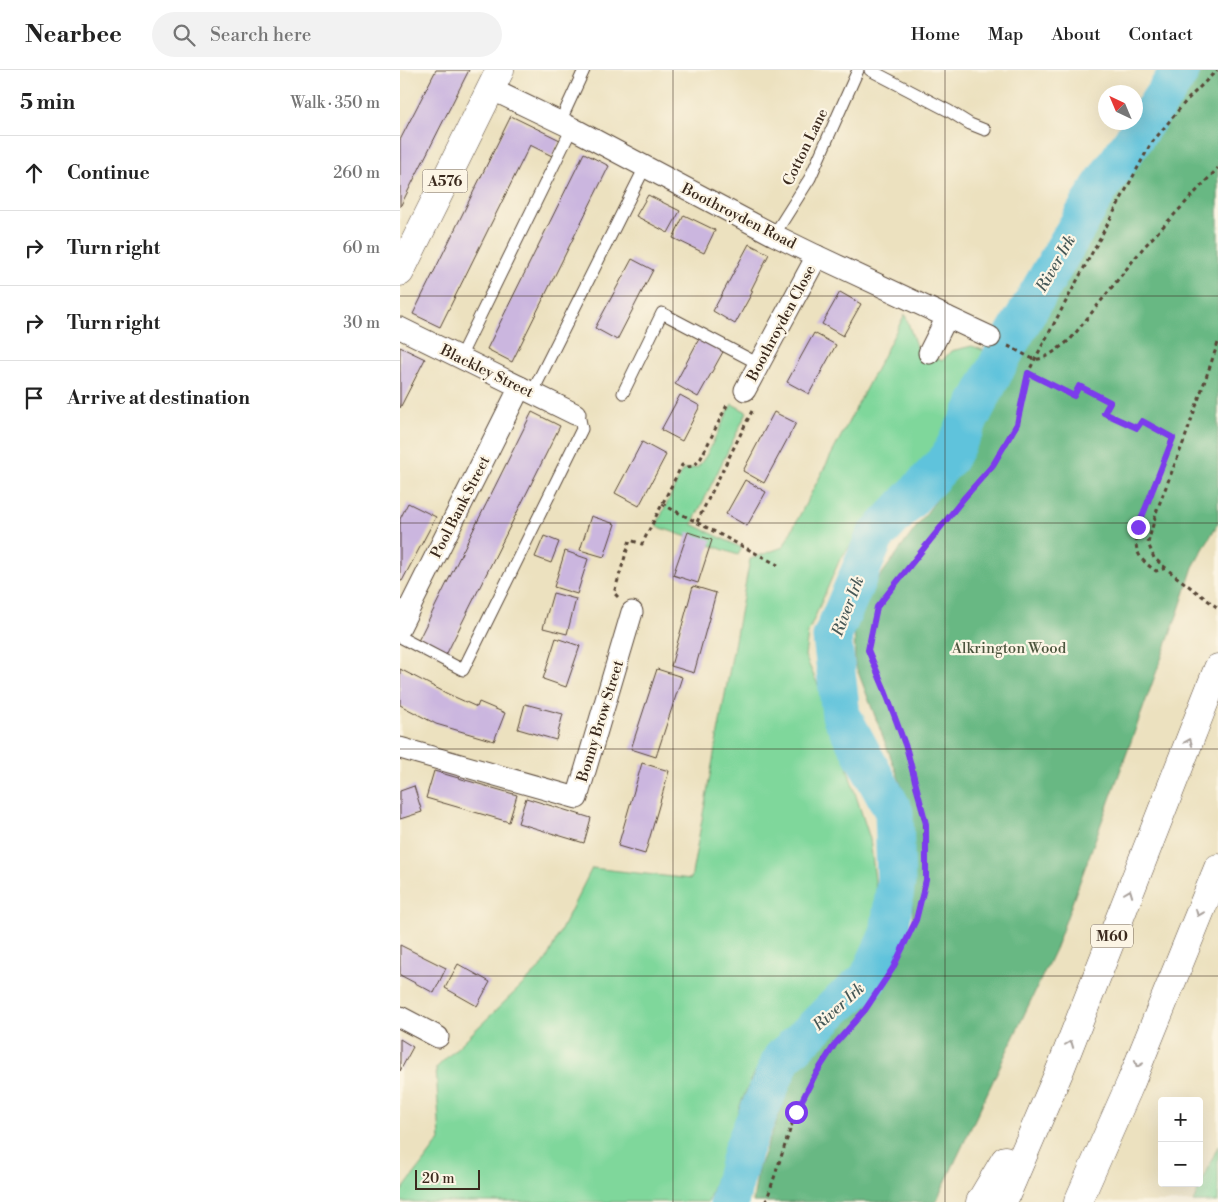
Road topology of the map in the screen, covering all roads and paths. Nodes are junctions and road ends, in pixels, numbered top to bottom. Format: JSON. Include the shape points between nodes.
{"nodes":[{"id":1,"x":584,"y":70,"type":"edge"},
{"id":2,"x":858,"y":70,"type":"edge"},
{"id":3,"x":870,"y":70,"type":"edge"},
{"id":4,"x":1217,"y":70,"type":"edge"},
{"id":5,"x":496,"y":79,"type":"edge"},
{"id":6,"x":566,"y":125,"type":"junction"},
{"id":7,"x":985,"y":130,"type":"dead end"},
{"id":8,"x":645,"y":167,"type":"junction"},
{"id":9,"x":1218,"y":168,"type":"edge"},
{"id":10,"x":774,"y":235,"type":"junction"},
{"id":11,"x":817,"y":256,"type":"junction"},
{"id":12,"x":400,"y":272,"type":"edge"},
{"id":13,"x":947,"y":317,"type":"junction"},
{"id":14,"x":400,"y":328,"type":"edge"},
{"id":15,"x":990,"y":337,"type":"dead end"},
{"id":16,"x":1218,"y":343,"type":"edge"},
{"id":17,"x":929,"y":353,"type":"dead end"},
{"id":18,"x":1023,"y":353,"type":"dead end"},
{"id":19,"x":460,"y":358,"type":"junction"},
{"id":20,"x":1035,"y":359,"type":"junction"},
{"id":21,"x":759,"y":364,"type":"junction"},
{"id":22,"x":1028,"y":373,"type":"junction"},
{"id":23,"x":526,"y":390,"type":"junction"},
{"id":24,"x":745,"y":390,"type":"junction"},
{"id":25,"x":623,"y":393,"type":"dead end"},
{"id":26,"x":575,"y":414,"type":"joint"},
{"id":27,"x":662,"y":504,"type":"junction"},
{"id":28,"x":697,"y":522,"type":"junction"},
{"id":29,"x":778,"y":565,"type":"dead end"},
{"id":30,"x":1166,"y":568,"type":"junction"},
{"id":31,"x":1218,"y":608,"type":"edge"},
{"id":32,"x":632,"y":612,"type":"joint"},
{"id":33,"x":400,"y":628,"type":"edge"},
{"id":34,"x":400,"y":637,"type":"edge"},
{"id":35,"x":1218,"y":668,"type":"edge"},
{"id":36,"x":400,"y":748,"type":"edge"},
{"id":37,"x":1218,"y":868,"type":"edge"},
{"id":38,"x":400,"y":1017,"type":"edge"},
{"id":39,"x":438,"y":1037,"type":"dead end"},
{"id":40,"x":1060,"y":1070,"type":"junction"},
{"id":41,"x":766,"y":1202,"type":"edge"},
{"id":42,"x":980,"y":1202,"type":"edge"},
{"id":43,"x":1003,"y":1202,"type":"edge"},
{"id":44,"x":1078,"y":1202,"type":"edge"}],
"edges":[{"from":1,"to":6,"type":"lane"},
{"from":2,"to":10,"type":"lane","name":"Cotton Lane","via":[[810,178]]},
{"from":3,"to":7,"type":"lane"},
{"from":4,"to":20,"type":"path","via":[[1186,101],[1150,146]]},
{"from":5,"to":6,"type":"street","name":"Boothroyden Road"},
{"from":5,"to":12,"type":"main road","number":"A576"},
{"from":6,"to":8,"type":"street","name":"Boothroyden Road"},
{"from":6,"to":19,"type":"lane"},
{"from":8,"to":10,"type":"street","name":"Boothroyden Road"},
{"from":8,"to":23,"type":"lane"},
{"from":9,"to":20,"type":"path","via":[[1143,248],[1070,340],[1045,357]]},
{"from":10,"to":11,"type":"street","name":"Boothroyden Road"},
{"from":11,"to":13,"type":"street","name":"Boothroyden Road"},
{"from":11,"to":21,"type":"street","name":"Boothroyden Close"},
{"from":13,"to":15,"type":"street","name":"Boothroyden Road"},
{"from":13,"to":17,"type":"street"},
{"from":14,"to":19,"type":"street","name":"Blackley Street"},
{"from":16,"to":30,"type":"path","via":[[1148,543],[1154,558]]},
{"from":18,"to":20,"type":"path"},
{"from":19,"to":23,"type":"street","name":"Blackley Street"},
{"from":20,"to":22,"type":"path"},
{"from":21,"to":24,"type":"street","name":"Boothroyden Close"},
{"from":21,"to":25,"type":"lane","via":[[662,313]]},
{"from":22,"to":30,"type":"path","via":[[1074,396],[1079,386],[1110,402],[1104,413],[1137,428],[1142,421],[1173,438],[1135,538],[1138,555],[1148,566],[1156,571]]},
{"from":22,"to":41,"type":"path","via":[[1017,424],[993,465],[877,607],[868,650],[910,759],[926,824],[926,880],[916,920],[893,968],[865,1010],[835,1044],[796,1112]]},
{"from":23,"to":26,"type":"street","name":"Blackley Street"},
{"from":23,"to":33,"type":"street","name":"Pool Bank Street"},
{"from":24,"to":27,"type":"path","via":[[730,400],[701,458],[694,466],[682,466]]},
{"from":24,"to":28,"type":"path","via":[[752,409]]},
{"from":26,"to":34,"type":"lane","via":[[582,429],[463,670]]},
{"from":27,"to":28,"type":"path"},
{"from":27,"to":32,"type":"path","via":[[642,544],[630,540],[614,593]]},
{"from":28,"to":29,"type":"path"},
{"from":30,"to":31,"type":"path"},
{"from":32,"to":36,"type":"street","name":"Bonny Brow Street","via":[[577,798]]},
{"from":40,"to":35,"type":"main road","number":"M60","one_way":true},
{"from":37,"to":44,"type":"main road","one_way":true},
{"from":38,"to":39,"type":"street"},
{"from":40,"to":42,"type":"main road","number":"M60"},
{"from":40,"to":43,"type":"main road","number":"M60"}]}
